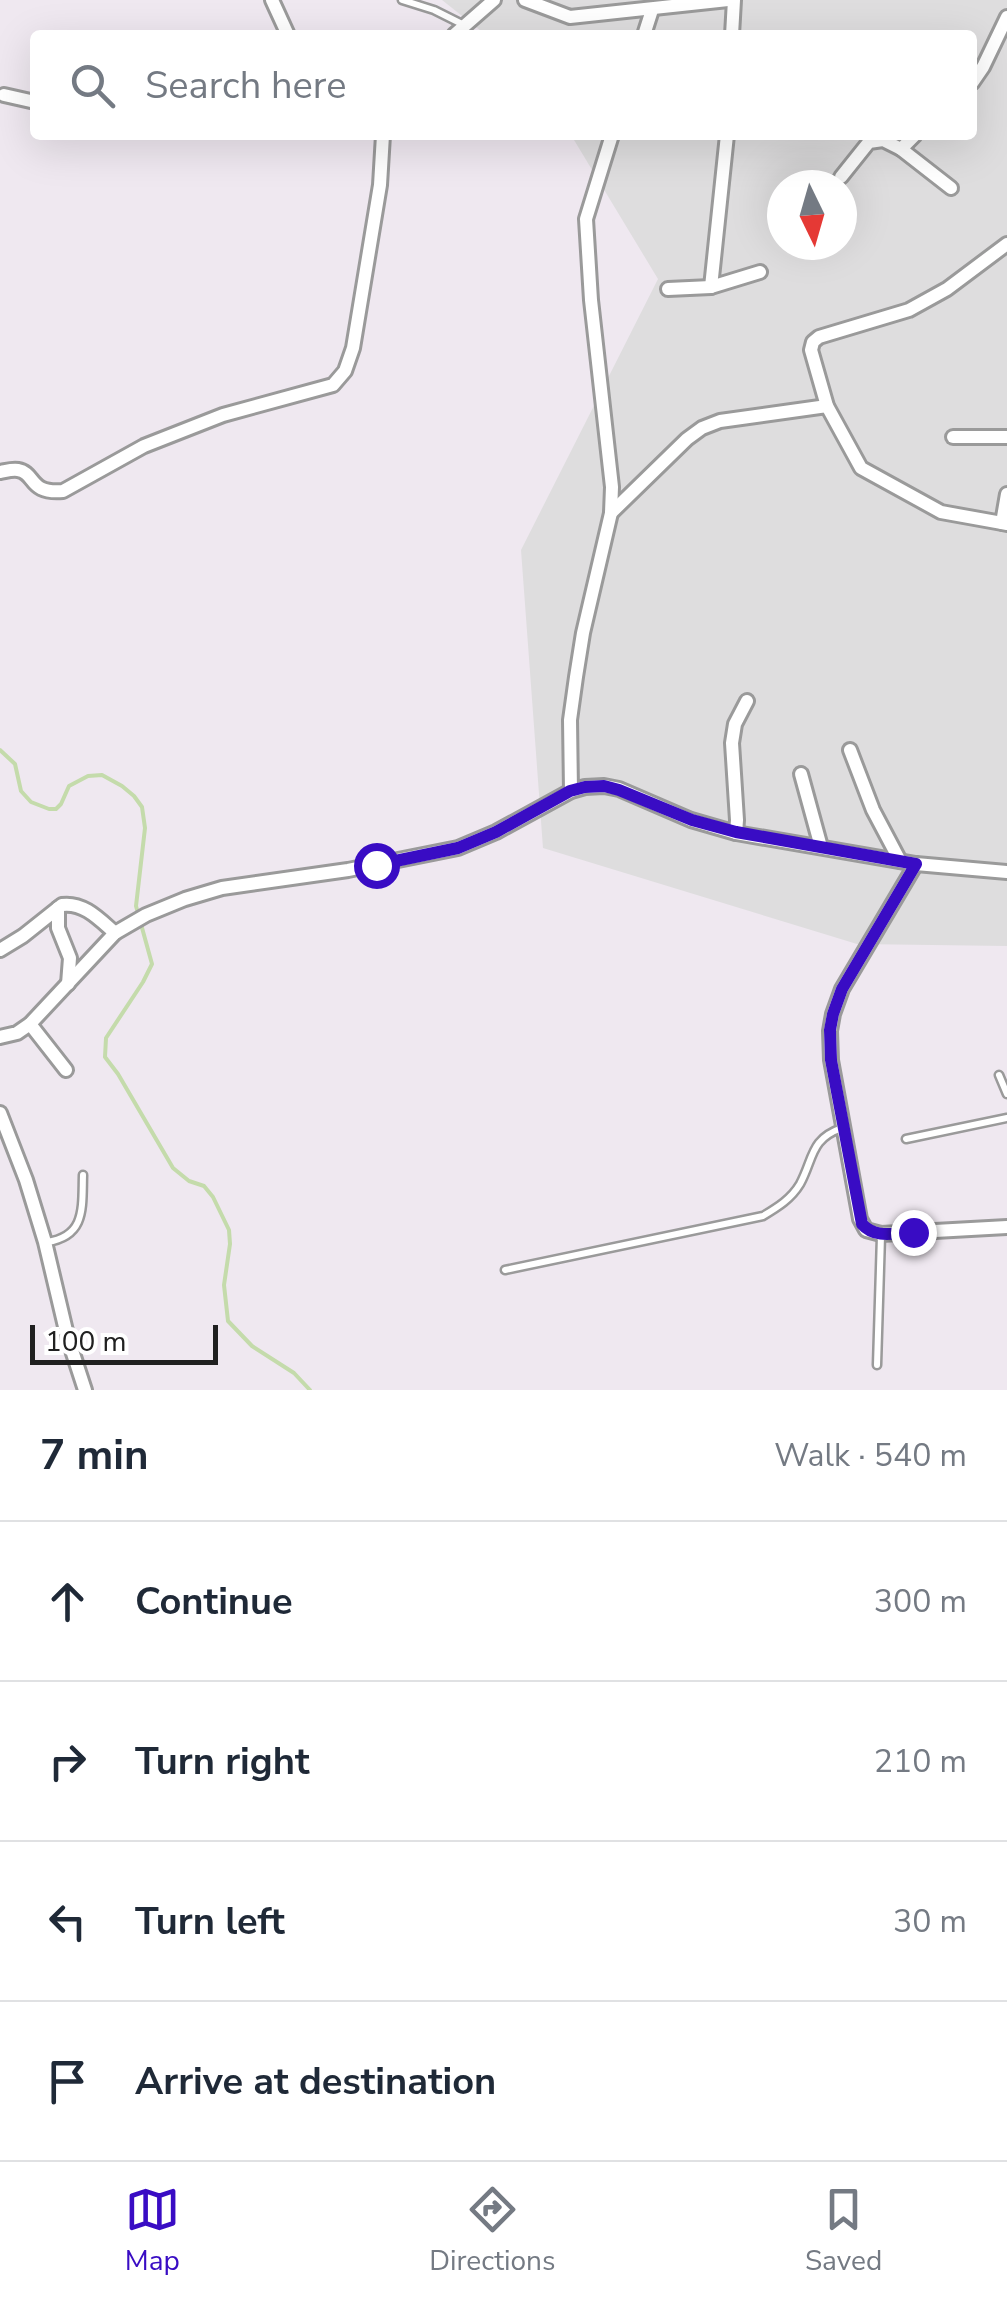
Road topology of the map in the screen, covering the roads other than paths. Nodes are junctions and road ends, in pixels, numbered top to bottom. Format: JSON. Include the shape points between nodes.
{"nodes":[{"id":1,"x":272,"y":0,"type":"edge"},
{"id":2,"x":402,"y":0,"type":"edge"},
{"id":3,"x":494,"y":0,"type":"edge"},
{"id":4,"x":525,"y":0,"type":"edge"},
{"id":5,"x":559,"y":0,"type":"edge"},
{"id":6,"x":731,"y":0,"type":"edge"},
{"id":7,"x":652,"y":10,"type":"junction"},
{"id":8,"x":570,"y":16,"type":"junction"},
{"id":9,"x":1007,"y":19,"type":"edge"},
{"id":10,"x":465,"y":25,"type":"junction"},
{"id":11,"x":286,"y":30,"type":"edge"},
{"id":12,"x":460,"y":30,"type":"edge"},
{"id":13,"x":646,"y":30,"type":"edge"},
{"id":14,"x":732,"y":30,"type":"edge"},
{"id":15,"x":977,"y":76,"type":"edge"},
{"id":16,"x":4,"y":95,"type":"dead end"},
{"id":17,"x":30,"y":101,"type":"edge"},
{"id":18,"x":383,"y":140,"type":"edge"},
{"id":19,"x":610,"y":140,"type":"edge"},
{"id":20,"x":726,"y":140,"type":"edge"},
{"id":21,"x":909,"y":140,"type":"edge"},
{"id":22,"x":901,"y":149,"type":"junction"},
{"id":23,"x":847,"y":170,"type":"edge"},
{"id":24,"x":952,"y":188,"type":"dead end"},
{"id":25,"x":1007,"y":244,"type":"edge"},
{"id":26,"x":760,"y":272,"type":"dead end"},
{"id":27,"x":711,"y":287,"type":"junction"},
{"id":28,"x":668,"y":290,"type":"dead end"},
{"id":29,"x":828,"y":406,"type":"junction"},
{"id":30,"x":953,"y":437,"type":"dead end"},
{"id":31,"x":1007,"y":437,"type":"edge"},
{"id":32,"x":0,"y":472,"type":"edge"},
{"id":33,"x":1007,"y":494,"type":"edge"},
{"id":34,"x":612,"y":513,"type":"junction"},
{"id":35,"x":1004,"y":523,"type":"edge"},
{"id":36,"x":747,"y":701,"type":"dead end"},
{"id":37,"x":850,"y":750,"type":"dead end"},
{"id":38,"x":801,"y":774,"type":"dead end"},
{"id":39,"x":570,"y":791,"type":"junction"},
{"id":40,"x":736,"y":832,"type":"junction"},
{"id":41,"x":821,"y":847,"type":"junction"},
{"id":42,"x":900,"y":860,"type":"junction"},
{"id":43,"x":916,"y":864,"type":"junction"},
{"id":44,"x":1007,"y":872,"type":"edge"},
{"id":45,"x":58,"y":908,"type":"junction"},
{"id":46,"x":121,"y":929,"type":"junction"},
{"id":47,"x":0,"y":950,"type":"edge"},
{"id":48,"x":68,"y":984,"type":"junction"},
{"id":49,"x":30,"y":1024,"type":"junction"},
{"id":50,"x":0,"y":1038,"type":"edge"},
{"id":51,"x":66,"y":1070,"type":"dead end"},
{"id":52,"x":999,"y":1075,"type":"dead end"},
{"id":53,"x":1007,"y":1094,"type":"edge"},
{"id":54,"x":0,"y":1113,"type":"edge"},
{"id":55,"x":1007,"y":1118,"type":"edge"},
{"id":56,"x":844,"y":1127,"type":"junction"},
{"id":57,"x":906,"y":1139,"type":"dead end"},
{"id":58,"x":83,"y":1174,"type":"dead end"},
{"id":59,"x":1007,"y":1227,"type":"edge"},
{"id":60,"x":881,"y":1234,"type":"junction"},
{"id":61,"x":45,"y":1242,"type":"junction"},
{"id":62,"x":505,"y":1270,"type":"dead end"},
{"id":63,"x":877,"y":1365,"type":"dead end"},
{"id":64,"x":85,"y":1390,"type":"edge"}],
"edges":[{"from":1,"to":11,"type":"street"},
{"from":2,"to":10,"type":"lane"},
{"from":3,"to":10,"type":"street"},
{"from":4,"to":8,"type":"street"},
{"from":5,"to":8,"type":"street"},
{"from":6,"to":7,"type":"street"},
{"from":6,"to":14,"type":"street"},
{"from":7,"to":8,"type":"street"},
{"from":7,"to":13,"type":"street"},
{"from":9,"to":15,"type":"street"},
{"from":10,"to":12,"type":"street"},
{"from":16,"to":17,"type":"street"},
{"from":18,"to":32,"type":"street","via":[[353,348],[332,386],[224,415],[144,446],[63,491],[38,488],[18,470]]},
{"from":19,"to":34,"type":"street","via":[[586,219]]},
{"from":20,"to":27,"type":"street"},
{"from":21,"to":22,"type":"street"},
{"from":22,"to":23,"type":"street","via":[[869,142]]},
{"from":22,"to":24,"type":"street"},
{"from":25,"to":29,"type":"street","via":[[909,310],[813,342]]},
{"from":26,"to":27,"type":"street"},
{"from":27,"to":28,"type":"street"},
{"from":29,"to":34,"type":"street","via":[[702,428]]},
{"from":29,"to":35,"type":"street","via":[[861,468],[941,512]]},
{"from":30,"to":31,"type":"street"},
{"from":33,"to":35,"type":"street"},
{"from":34,"to":39,"type":"street","via":[[576,678]]},
{"from":36,"to":40,"type":"street","via":[[732,743]]},
{"from":37,"to":42,"type":"street"},
{"from":38,"to":41,"type":"street"},
{"from":39,"to":40,"type":"street","via":[[604,786]]},
{"from":39,"to":46,"type":"street","via":[[458,848],[222,888]]},
{"from":40,"to":41,"type":"street"},
{"from":41,"to":42,"type":"street"},
{"from":42,"to":43,"type":"street"},
{"from":43,"to":44,"type":"street"},
{"from":43,"to":56,"type":"street","via":[[833,1014],[831,1060]]},
{"from":45,"to":46,"type":"street","via":[[69,903]]},
{"from":45,"to":47,"type":"street"},
{"from":45,"to":48,"type":"street","via":[[70,958]]},
{"from":46,"to":48,"type":"street"},
{"from":48,"to":49,"type":"street"},
{"from":49,"to":50,"type":"street"},
{"from":49,"to":51,"type":"street"},
{"from":52,"to":53,"type":"lane"},
{"from":54,"to":61,"type":"street"},
{"from":55,"to":57,"type":"lane"},
{"from":56,"to":60,"type":"street","via":[[860,1218],[866,1230]]},
{"from":56,"to":62,"type":"lane","via":[[819,1140],[794,1192],[763,1216]]},
{"from":58,"to":61,"type":"lane","via":[[73,1230]]},
{"from":59,"to":60,"type":"street"},
{"from":60,"to":63,"type":"lane"},
{"from":61,"to":64,"type":"street"}]}
